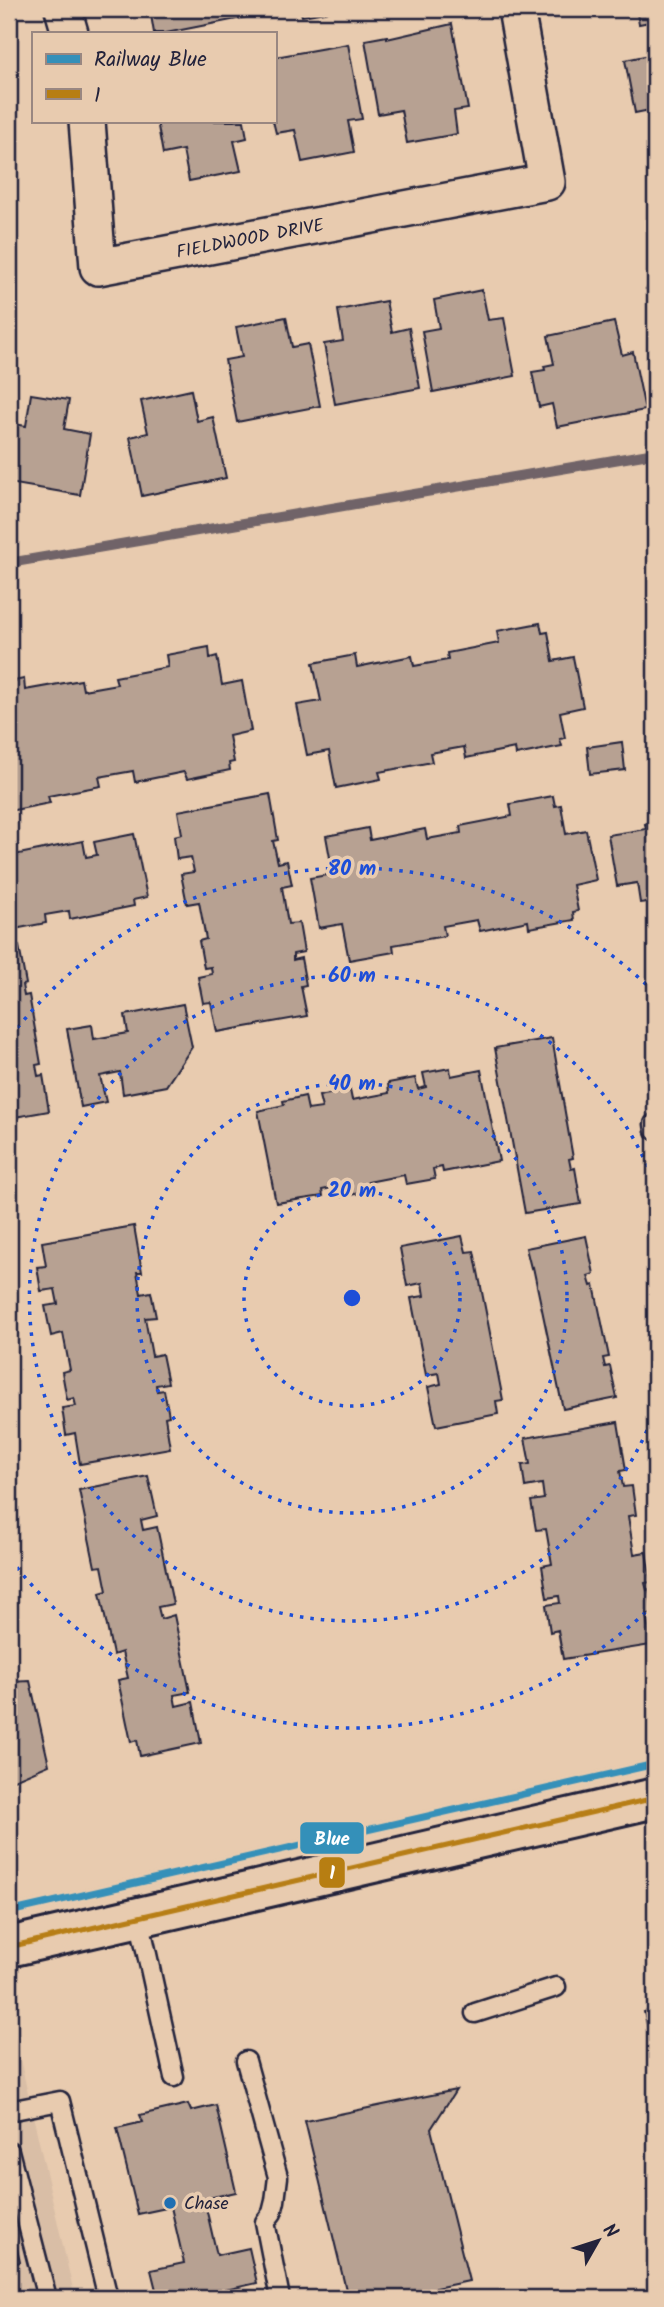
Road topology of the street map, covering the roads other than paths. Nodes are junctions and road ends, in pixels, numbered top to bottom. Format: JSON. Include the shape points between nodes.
{"nodes":[{"id":1,"x":63,"y":9,"type":"edge"},
{"id":2,"x":516,"y":9,"type":"edge"},
{"id":3,"x":69,"y":32,"type":"edge"},
{"id":4,"x":87,"y":122,"type":"edge"},
{"id":5,"x":655,"y":1798,"type":"edge"},
{"id":6,"x":139,"y":1917,"type":"junction"},
{"id":7,"x":9,"y":1947,"type":"edge"},
{"id":8,"x":556,"y":1987,"type":"dead end"},
{"id":9,"x":475,"y":2013,"type":"dead end"},
{"id":10,"x":246,"y":2061,"type":"dead end"},
{"id":11,"x":174,"y":2077,"type":"dead end"},
{"id":12,"x":9,"y":2111,"type":"edge"},
{"id":13,"x":9,"y":2151,"type":"edge"},
{"id":14,"x":47,"y":2298,"type":"edge"},
{"id":15,"x":108,"y":2298,"type":"edge"},
{"id":16,"x":280,"y":2298,"type":"edge"}],
"edges":[{"from":1,"to":3,"type":"street"},
{"from":2,"to":4,"type":"street","name":"FIELDWOOD DRIVE","via":[[547,182],[98,267]]},
{"from":5,"to":6,"type":"main road"},
{"from":6,"to":7,"type":"main road"},
{"from":6,"to":11,"type":"lane"},
{"from":8,"to":9,"type":"lane"},
{"from":10,"to":16,"type":"lane","via":[[278,2177],[272,2213],[265,2222]]},
{"from":12,"to":15,"type":"lane","via":[[60,2101]]},
{"from":13,"to":14,"type":"lane"}]}
